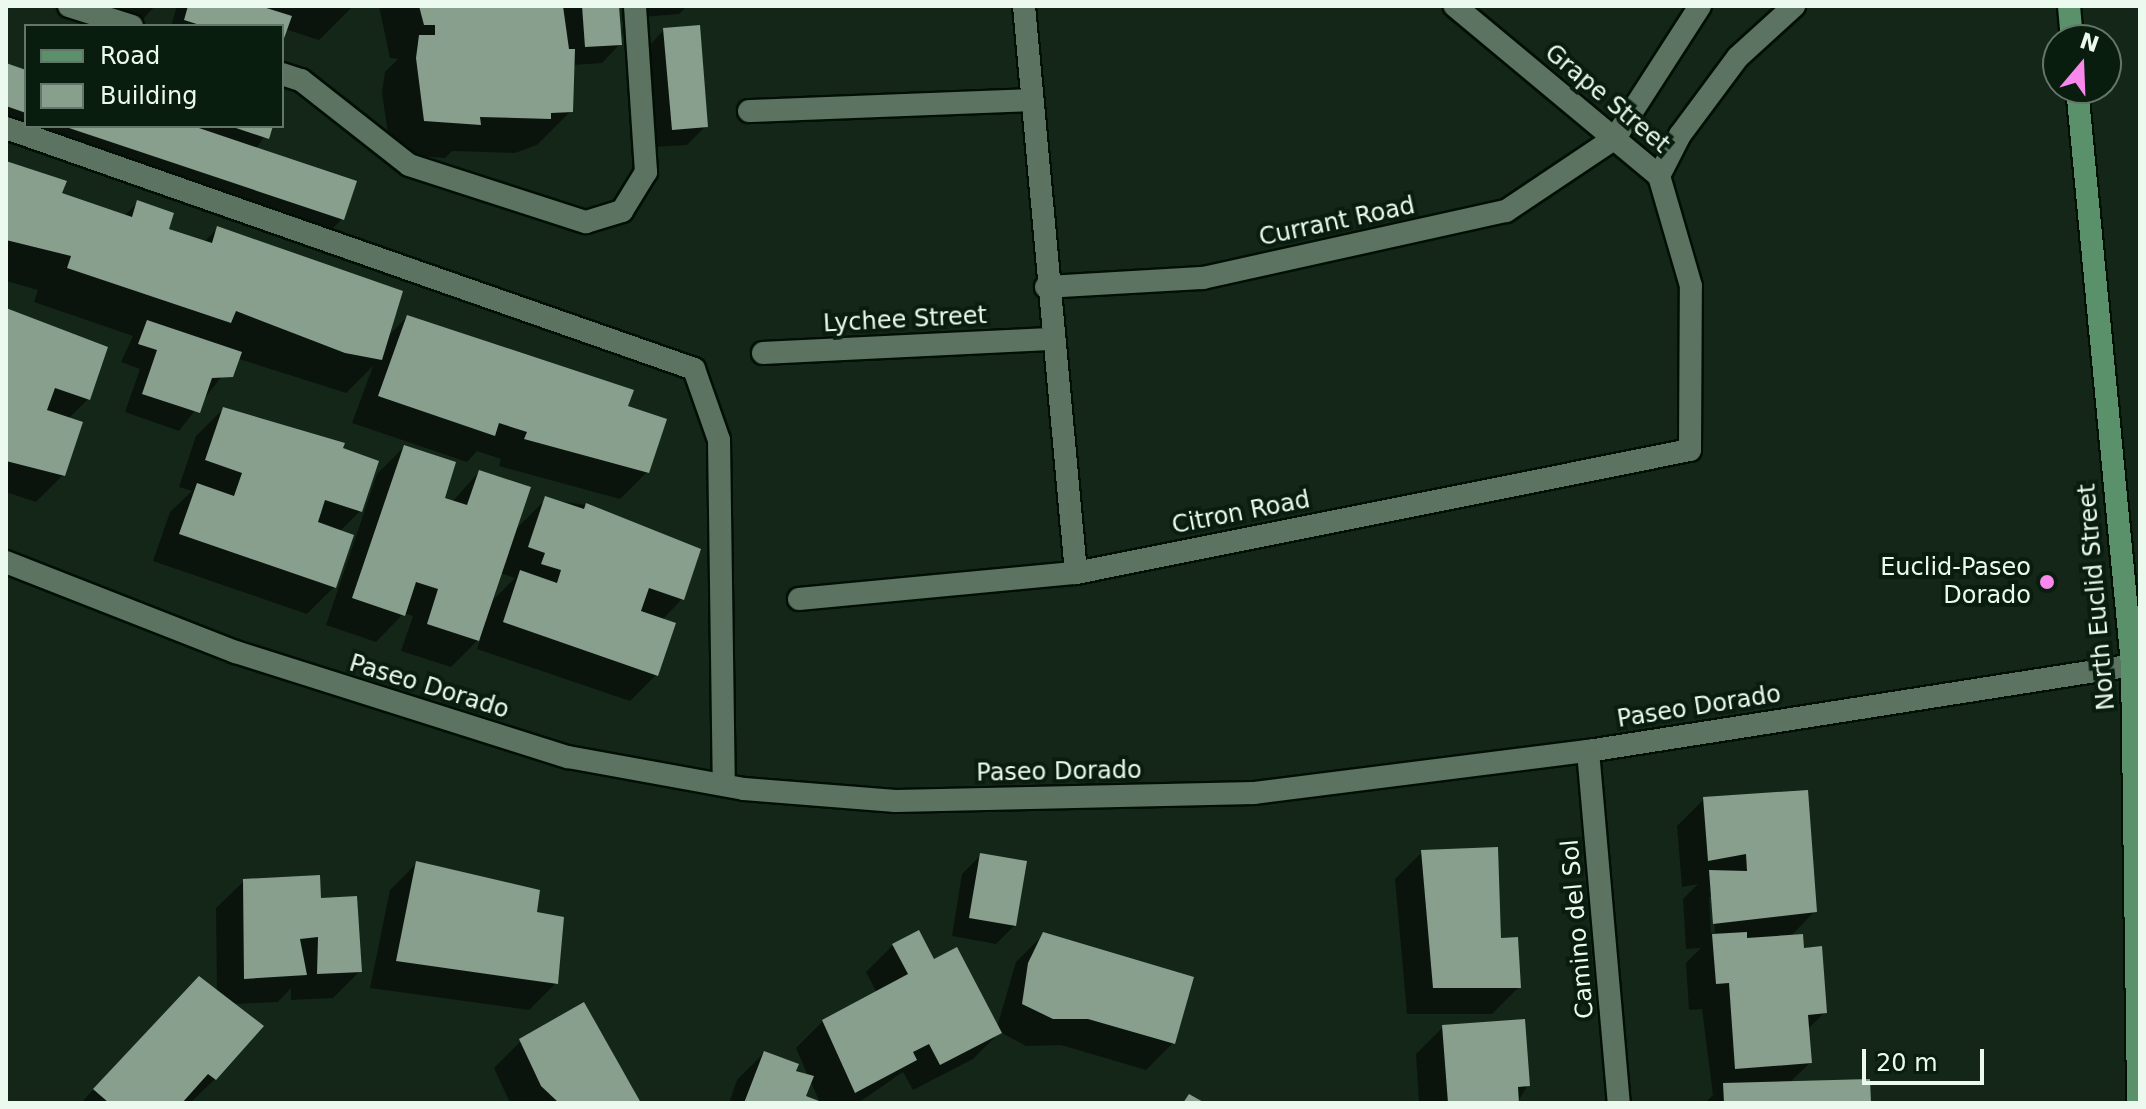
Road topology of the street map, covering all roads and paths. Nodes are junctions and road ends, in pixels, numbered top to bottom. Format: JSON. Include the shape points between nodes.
{"nodes":[{"id":1,"x":69,"y":6,"type":"edge"},
{"id":2,"x":635,"y":6,"type":"edge"},
{"id":3,"x":1024,"y":6,"type":"edge"},
{"id":4,"x":1455,"y":6,"type":"edge"},
{"id":5,"x":1700,"y":6,"type":"edge"},
{"id":6,"x":1794,"y":6,"type":"edge"},
{"id":7,"x":126,"y":24,"type":"edge"},
{"id":8,"x":284,"y":75,"type":"edge"},
{"id":9,"x":1029,"y":100,"type":"junction"},
{"id":10,"x":2079,"y":104,"type":"edge"},
{"id":11,"x":749,"y":111,"type":"dead end"},
{"id":12,"x":6,"y":128,"type":"edge"},
{"id":13,"x":1615,"y":138,"type":"junction"},
{"id":14,"x":1659,"y":176,"type":"junction"},
{"id":15,"x":1046,"y":287,"type":"junction"},
{"id":16,"x":1049,"y":339,"type":"junction"},
{"id":17,"x":763,"y":353,"type":"dead end"},
{"id":18,"x":1690,"y":450,"type":"joint"},
{"id":19,"x":6,"y":562,"type":"edge"},
{"id":20,"x":1076,"y":573,"type":"junction"},
{"id":21,"x":799,"y":599,"type":"dead end"},
{"id":22,"x":2136,"y":665,"type":"edge"},
{"id":23,"x":1588,"y":751,"type":"junction"},
{"id":24,"x":724,"y":785,"type":"junction"},
{"id":25,"x":1619,"y":1103,"type":"edge"},
{"id":26,"x":2138,"y":1103,"type":"edge"}],
"edges":[{"from":1,"to":7,"type":"street"},
{"from":2,"to":8,"type":"street","via":[[646,172],[622,211],[586,222],[409,165],[301,80]]},
{"from":3,"to":9,"type":"street"},
{"from":4,"to":13,"type":"street","name":"Grape Street"},
{"from":5,"to":13,"type":"street"},
{"from":6,"to":14,"type":"street","via":[[1738,57],[1680,135]]},
{"from":9,"to":11,"type":"street"},
{"from":9,"to":15,"type":"street"},
{"from":10,"to":22,"type":"main road","name":"North Euclid Street"},
{"from":12,"to":24,"type":"street","via":[[694,369],[719,440]]},
{"from":13,"to":14,"type":"street","name":"Grape Street"},
{"from":13,"to":15,"type":"street","name":"Currant Road","via":[[1506,211],[1203,278]]},
{"from":14,"to":18,"type":"street","name":"Grape Street","via":[[1691,286]]},
{"from":15,"to":16,"type":"street"},
{"from":16,"to":17,"type":"street","name":"Lychee Street"},
{"from":16,"to":20,"type":"street"},
{"from":18,"to":20,"type":"street","name":"Citron Road"},
{"from":19,"to":24,"type":"street","name":"Paseo Dorado","via":[[236,652],[404,708],[568,757]]},
{"from":20,"to":21,"type":"street","name":"Citron Road"},
{"from":22,"to":23,"type":"street","name":"Paseo Dorado"},
{"from":22,"to":26,"type":"main road","name":"North Euclid Street"},
{"from":23,"to":24,"type":"street","name":"Paseo Dorado","via":[[1254,793],[896,801]]},
{"from":23,"to":25,"type":"street","name":"Camino del Sol"}]}
